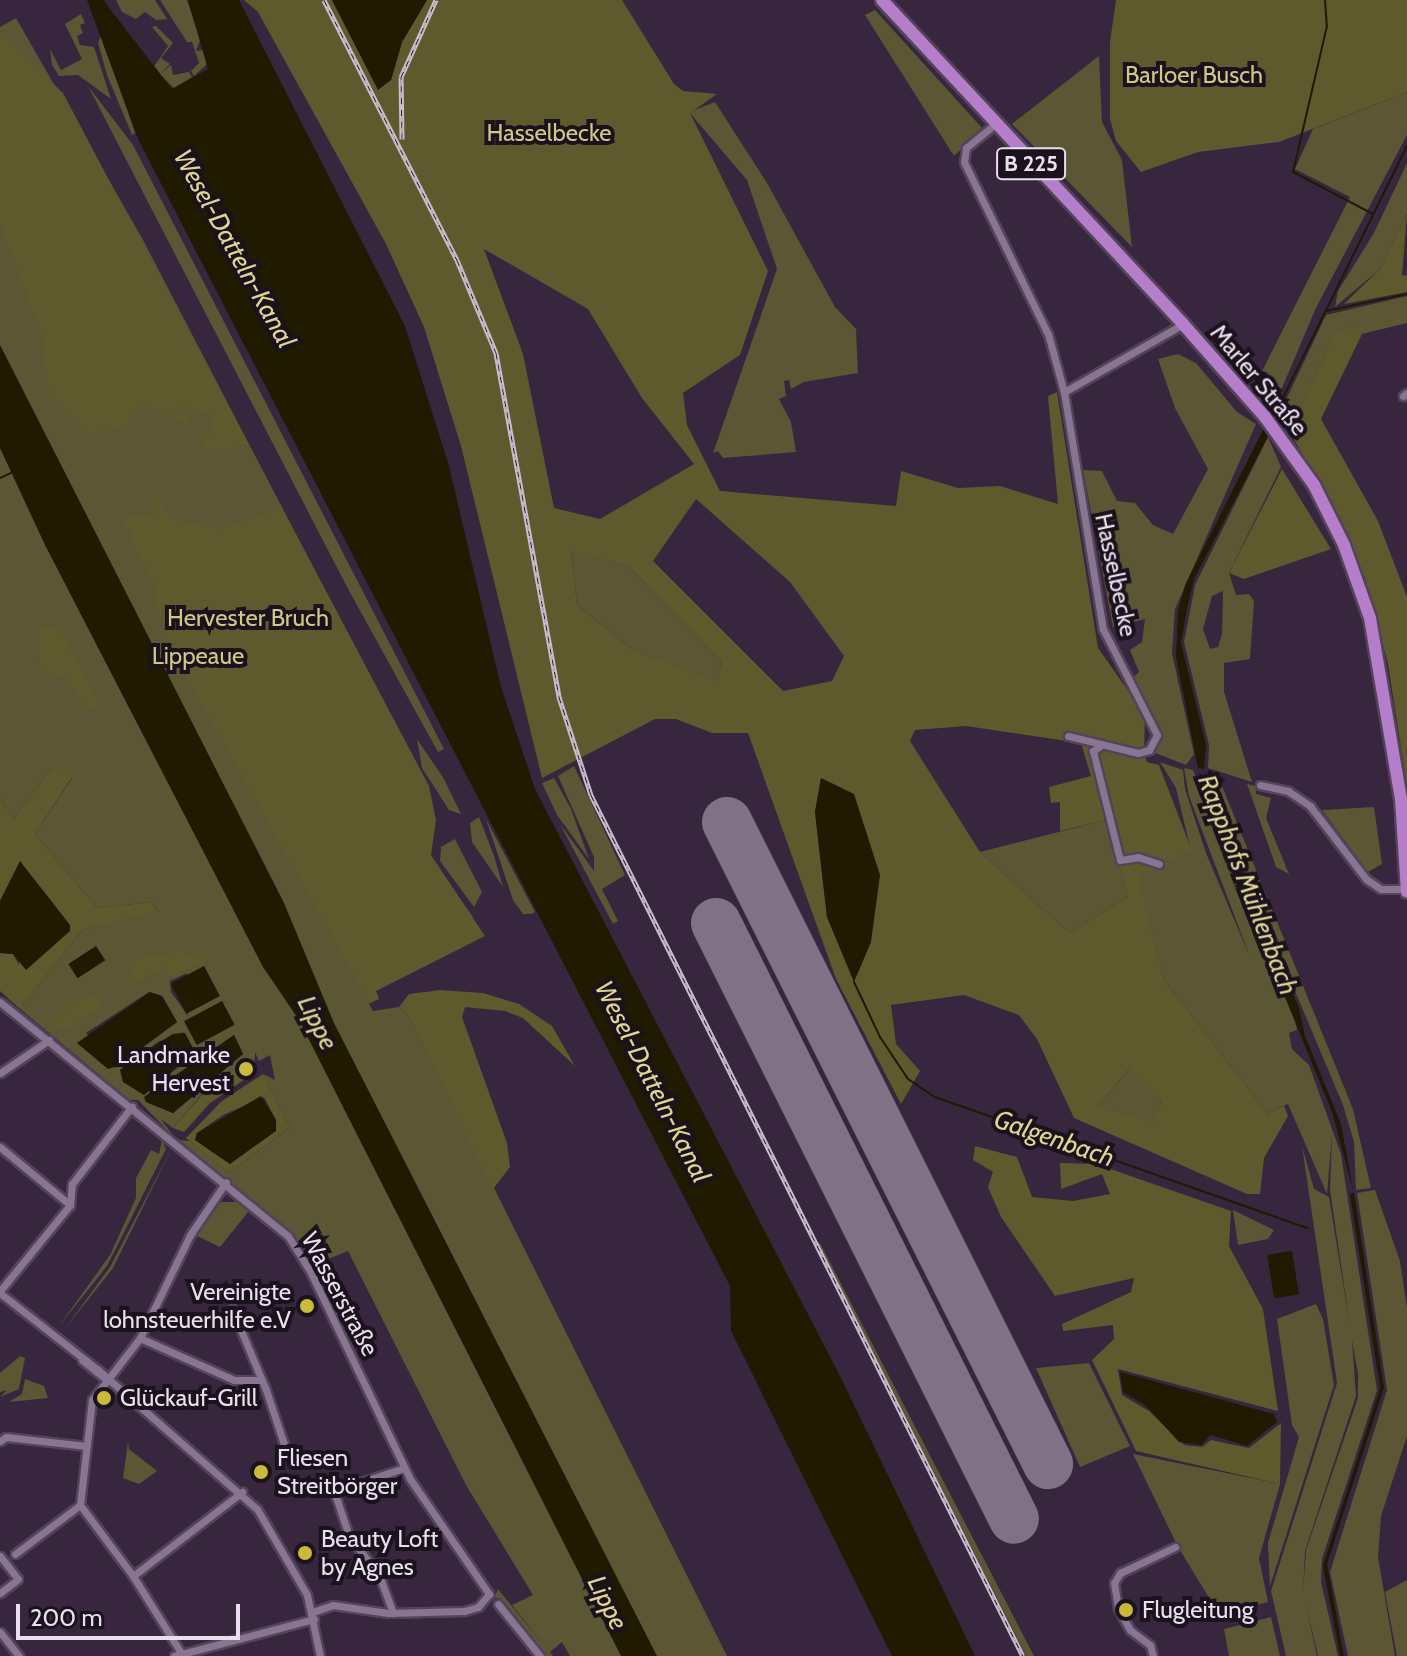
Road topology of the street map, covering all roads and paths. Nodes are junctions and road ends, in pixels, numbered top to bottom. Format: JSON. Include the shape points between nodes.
{"nodes":[{"id":1,"x":882,"y":0,"type":"edge"},
{"id":2,"x":994,"y":125,"type":"junction"},
{"id":3,"x":1183,"y":324,"type":"junction"},
{"id":4,"x":1064,"y":392,"type":"junction"},
{"id":5,"x":1068,"y":736,"type":"dead end"},
{"id":6,"x":1100,"y":746,"type":"junction"},
{"id":7,"x":1260,"y":785,"type":"dead end"},
{"id":8,"x":1159,"y":864,"type":"dead end"},
{"id":9,"x":1407,"y":890,"type":"edge"},
{"id":10,"x":0,"y":1002,"type":"edge"},
{"id":11,"x":49,"y":1040,"type":"junction"},
{"id":12,"x":0,"y":1073,"type":"edge"},
{"id":13,"x":132,"y":1106,"type":"junction"},
{"id":14,"x":0,"y":1147,"type":"edge"},
{"id":15,"x":226,"y":1182,"type":"junction"},
{"id":16,"x":70,"y":1205,"type":"junction"},
{"id":17,"x":0,"y":1292,"type":"edge"},
{"id":18,"x":232,"y":1309,"type":"dead end"},
{"id":19,"x":140,"y":1338,"type":"junction"},
{"id":20,"x":107,"y":1380,"type":"junction"},
{"id":21,"x":261,"y":1380,"type":"junction"},
{"id":22,"x":0,"y":1441,"type":"edge"},
{"id":23,"x":86,"y":1446,"type":"junction"},
{"id":24,"x":280,"y":1454,"type":"dead end"},
{"id":25,"x":404,"y":1468,"type":"junction"},
{"id":26,"x":242,"y":1492,"type":"junction"},
{"id":27,"x":80,"y":1505,"type":"junction"},
{"id":28,"x":1175,"y":1547,"type":"dead end"},
{"id":29,"x":15,"y":1554,"type":"dead end"},
{"id":30,"x":4,"y":1560,"type":"edge"},
{"id":31,"x":133,"y":1576,"type":"junction"},
{"id":32,"x":0,"y":1593,"type":"edge"},
{"id":33,"x":498,"y":1604,"type":"dead end"},
{"id":34,"x":393,"y":1613,"type":"junction"},
{"id":35,"x":314,"y":1616,"type":"junction"},
{"id":36,"x":0,"y":1632,"type":"edge"},
{"id":37,"x":180,"y":1655,"type":"edge"},
{"id":38,"x":19,"y":1656,"type":"edge"},
{"id":39,"x":320,"y":1656,"type":"edge"},
{"id":40,"x":540,"y":1656,"type":"edge"},
{"id":41,"x":1153,"y":1656,"type":"edge"}],
"edges":[{"from":1,"to":2,"type":"main road","name":"Marler Straße","number":"B 225"},
{"from":2,"to":3,"type":"main road","name":"Marler Straße","number":"B 225"},
{"from":2,"to":4,"type":"street","name":"Hasselbecke","via":[[966,148],[964,162],[1045,326]]},
{"from":3,"to":4,"type":"street"},
{"from":3,"to":9,"type":"main road","name":"Marler Straße","number":"B 225","via":[[1287,445],[1338,530],[1370,618],[1401,799]]},
{"from":4,"to":6,"type":"street","name":"Hasselbecke","via":[[1103,629],[1157,735],[1142,753]]},
{"from":5,"to":6,"type":"street","name":"Hasselbecke"},
{"from":6,"to":8,"type":"street","via":[[1093,751],[1120,860],[1138,857]]},
{"from":7,"to":9,"type":"street","name":"Marler Straße","via":[[1288,791],[1310,806],[1366,879],[1381,889]]},
{"from":10,"to":11,"type":"street","name":"Wasserstraße"},
{"from":11,"to":12,"type":"street"},
{"from":11,"to":13,"type":"street","name":"Wasserstraße"},
{"from":13,"to":15,"type":"street","name":"Wasserstraße"},
{"from":13,"to":16,"type":"street","via":[[72,1184]]},
{"from":14,"to":16,"type":"street"},
{"from":15,"to":19,"type":"street","via":[[190,1235]]},
{"from":15,"to":25,"type":"street","name":"Wasserstraße","via":[[272,1219],[300,1253]]},
{"from":16,"to":17,"type":"street"},
{"from":17,"to":20,"type":"street"},
{"from":18,"to":21,"type":"street"},
{"from":19,"to":20,"type":"street"},
{"from":19,"to":21,"type":"street","via":[[234,1380]]},
{"from":20,"to":23,"type":"street","via":[[92,1400]]},
{"from":20,"to":26,"type":"street"},
{"from":21,"to":24,"type":"street","via":[[284,1444]]},
{"from":22,"to":23,"type":"street","via":[[6,1437]]},
{"from":23,"to":27,"type":"street"},
{"from":25,"to":34,"type":"street","via":[[334,1491],[349,1536],[379,1575]]},
{"from":25,"to":34,"type":"street","name":"Wasserstraße","via":[[489,1594],[478,1607],[464,1611]]},
{"from":26,"to":31,"type":"street"},
{"from":26,"to":35,"type":"street","via":[[286,1551]]},
{"from":27,"to":29,"type":"street"},
{"from":27,"to":31,"type":"street"},
{"from":28,"to":41,"type":"street","via":[[1120,1573],[1114,1583],[1118,1608],[1130,1630],[1150,1645]]},
{"from":30,"to":32,"type":"street","via":[[18,1579]]},
{"from":31,"to":37,"type":"street"},
{"from":33,"to":40,"type":"street"},
{"from":34,"to":35,"type":"street","via":[[333,1605]]},
{"from":35,"to":37,"type":"street"},
{"from":35,"to":39,"type":"street"},
{"from":36,"to":38,"type":"street"}]}
